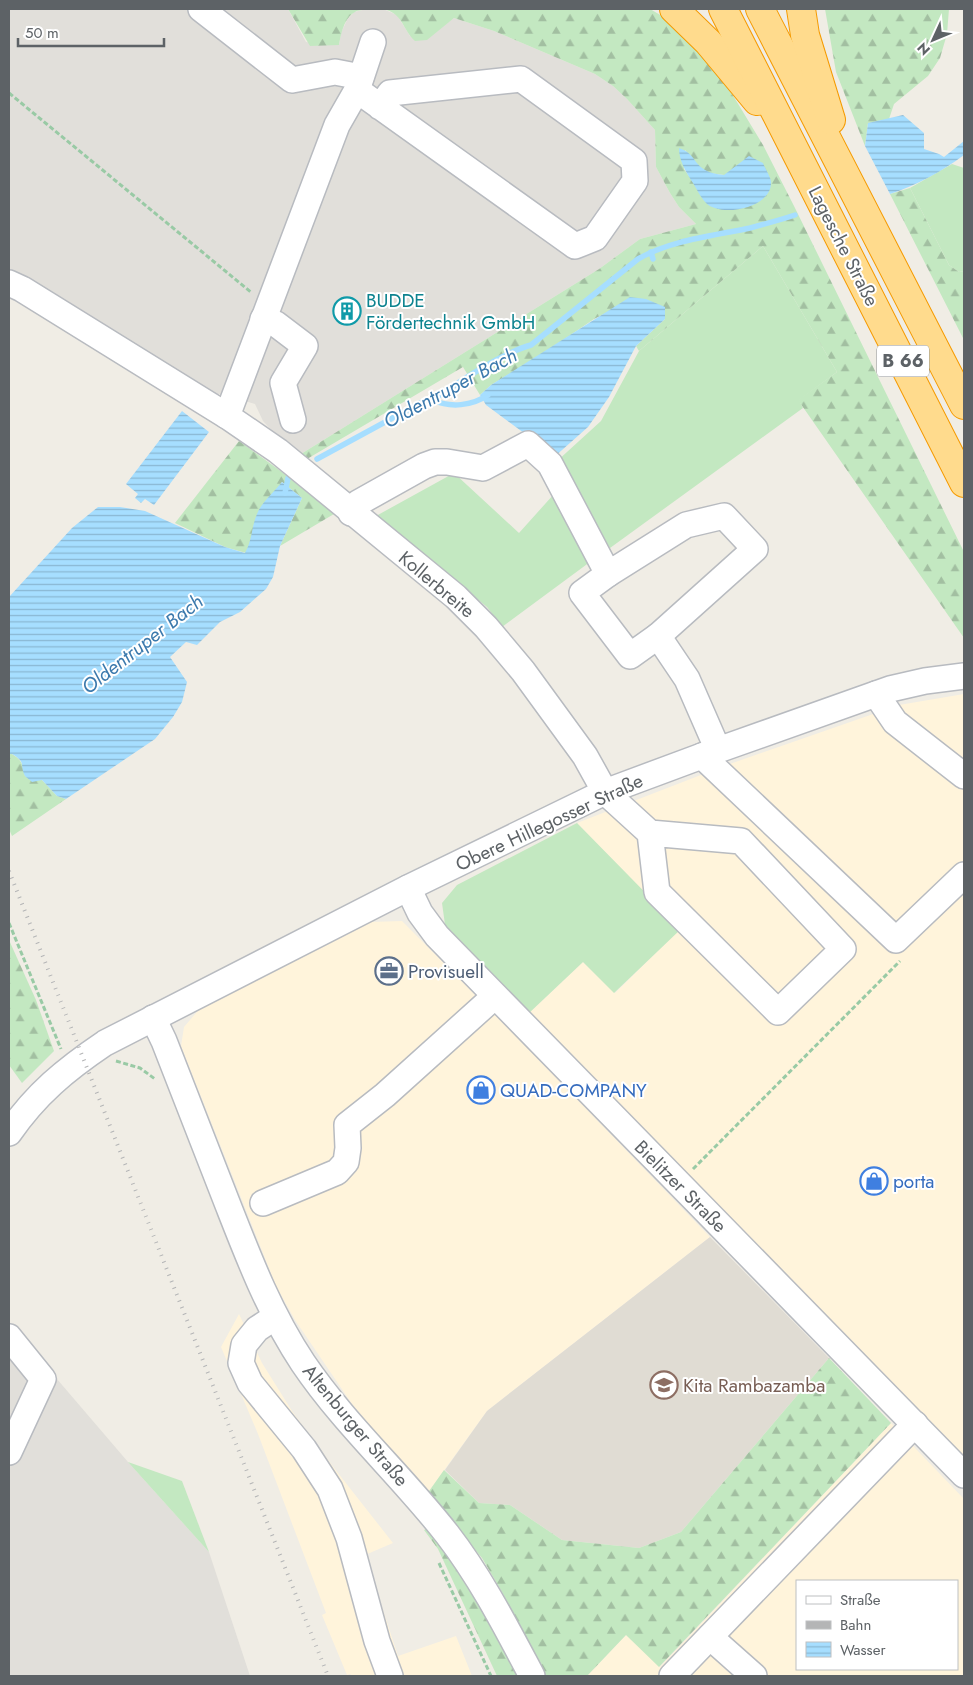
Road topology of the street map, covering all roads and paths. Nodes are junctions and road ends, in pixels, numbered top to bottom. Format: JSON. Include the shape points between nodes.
{"nodes":[{"id":1,"x":201,"y":9,"type":"edge"},
{"id":2,"x":674,"y":9,"type":"edge"},
{"id":3,"x":723,"y":9,"type":"edge"},
{"id":4,"x":760,"y":9,"type":"edge"},
{"id":5,"x":801,"y":9,"type":"edge"},
{"id":6,"x":374,"y":42,"type":"dead end"},
{"id":7,"x":359,"y":84,"type":"junction"},
{"id":8,"x":9,"y":93,"type":"edge"},
{"id":9,"x":380,"y":107,"type":"junction"},
{"id":10,"x":852,"y":186,"type":"junction"},
{"id":11,"x":840,"y":239,"type":"junction"},
{"id":12,"x":9,"y":283,"type":"edge"},
{"id":13,"x":265,"y":312,"type":"junction"},
{"id":14,"x":964,"y":405,"type":"edge"},
{"id":15,"x":227,"y":416,"type":"junction"},
{"id":16,"x":293,"y":420,"type":"dead end"},
{"id":17,"x":964,"y":483,"type":"edge"},
{"id":18,"x":351,"y":513,"type":"junction"},
{"id":19,"x":608,"y":574,"type":"junction"},
{"id":20,"x":658,"y":636,"type":"junction"},
{"id":21,"x":964,"y":676,"type":"edge"},
{"id":22,"x":876,"y":694,"type":"junction"},
{"id":23,"x":710,"y":753,"type":"junction"},
{"id":24,"x":964,"y":776,"type":"edge"},
{"id":25,"x":605,"y":792,"type":"junction"},
{"id":26,"x":650,"y":833,"type":"junction"},
{"id":27,"x":964,"y":875,"type":"edge"},
{"id":28,"x":408,"y":888,"type":"junction"},
{"id":29,"x":9,"y":923,"type":"edge"},
{"id":30,"x":903,"y":958,"type":"dead end"},
{"id":31,"x":495,"y":996,"type":"junction"},
{"id":32,"x":153,"y":1018,"type":"junction"},
{"id":33,"x":68,"y":1069,"type":"junction"},
{"id":34,"x":9,"y":1133,"type":"edge"},
{"id":35,"x":679,"y":1184,"type":"junction"},
{"id":36,"x":263,"y":1203,"type":"dead end"},
{"id":37,"x":275,"y":1318,"type":"junction"},
{"id":38,"x":9,"y":1337,"type":"edge"},
{"id":39,"x":914,"y":1424,"type":"junction"},
{"id":40,"x":9,"y":1452,"type":"edge"},
{"id":41,"x":964,"y":1476,"type":"edge"},
{"id":42,"x":710,"y":1637,"type":"junction"},
{"id":43,"x":675,"y":1675,"type":"edge"},
{"id":44,"x":390,"y":1676,"type":"edge"},
{"id":45,"x":532,"y":1676,"type":"edge"},
{"id":46,"x":754,"y":1676,"type":"edge"}],
"edges":[{"from":1,"to":7,"type":"street","via":[[292,80],[335,72]]},
{"from":2,"to":11,"type":"highway","via":[[753,94]]},
{"from":3,"to":11,"type":"highway","name":"Lagesche Straße","number":"B 66"},
{"from":4,"to":10,"type":"highway","name":"Lagesche Straße","number":"B 66"},
{"from":5,"to":10,"type":"highway","via":[[805,34]]},
{"from":6,"to":7,"type":"street"},
{"from":7,"to":9,"type":"street"},
{"from":7,"to":13,"type":"street","via":[[337,125]]},
{"from":8,"to":13,"type":"path"},
{"from":9,"to":9,"type":"street","via":[[575,246],[595,238],[635,181],[634,161],[521,80],[390,94]]},
{"from":10,"to":14,"type":"highway","name":"Lagesche Straße","number":"B 66"},
{"from":11,"to":17,"type":"highway","name":"Lagesche Straße","number":"B 66"},
{"from":12,"to":15,"type":"street","name":"Kollerbreite"},
{"from":13,"to":15,"type":"street"},
{"from":13,"to":16,"type":"street","via":[[305,346],[283,382]]},
{"from":15,"to":18,"type":"street","name":"Kollerbreite","via":[[278,451]]},
{"from":18,"to":19,"type":"street","via":[[358,503],[424,466],[447,462],[483,468],[528,444],[550,464]]},
{"from":18,"to":25,"type":"street","name":"Kollerbreite","via":[[456,598],[486,627],[523,671],[585,756]]},
{"from":19,"to":20,"type":"street","via":[[582,593],[630,656]]},
{"from":19,"to":20,"type":"street","via":[[686,524],[724,516],[755,549]]},
{"from":20,"to":23,"type":"street","via":[[687,680]]},
{"from":21,"to":22,"type":"street","name":"Obere Hillegosser Straße","via":[[924,681]]},
{"from":22,"to":23,"type":"street","name":"Obere Hillegosser Straße"},
{"from":22,"to":24,"type":"street","via":[[895,722]]},
{"from":23,"to":25,"type":"street","name":"Obere Hillegosser Straße"},
{"from":23,"to":27,"type":"street","via":[[896,940]]},
{"from":25,"to":26,"type":"street","name":"Kollerbreite"},
{"from":25,"to":28,"type":"street","name":"Obere Hillegosser Straße"},
{"from":26,"to":26,"type":"street","via":[[741,840],[843,949],[778,1012],[658,892]]},
{"from":28,"to":31,"type":"street","name":"Bielitzer Straße","via":[[420,913],[437,936]]},
{"from":28,"to":32,"type":"street","name":"Obere Hillegosser Straße"},
{"from":29,"to":33,"type":"path"},
{"from":30,"to":35,"type":"path"},
{"from":31,"to":35,"type":"street","name":"Bielitzer Straße"},
{"from":31,"to":36,"type":"street","via":[[347,1125],[346,1162],[337,1172]]},
{"from":32,"to":33,"type":"street","name":"Obere Hillegosser Straße"},
{"from":32,"to":37,"type":"street","name":"Altenburger Straße"},
{"from":33,"to":34,"type":"street","name":"Obere Hillegosser Straße","via":[[35,1100]]},
{"from":35,"to":39,"type":"street","name":"Bielitzer Straße"},
{"from":37,"to":44,"type":"street","via":[[258,1329],[244,1345],[241,1363],[250,1383],[304,1449],[330,1489],[349,1538]]},
{"from":37,"to":45,"type":"street","name":"Altenburger Straße","via":[[329,1398],[434,1517],[471,1566]]},
{"from":38,"to":40,"type":"street","via":[[43,1379]]},
{"from":39,"to":41,"type":"street","name":"Bielitzer Straße"},
{"from":39,"to":42,"type":"street"},
{"from":42,"to":43,"type":"street"},
{"from":42,"to":46,"type":"street"}]}
